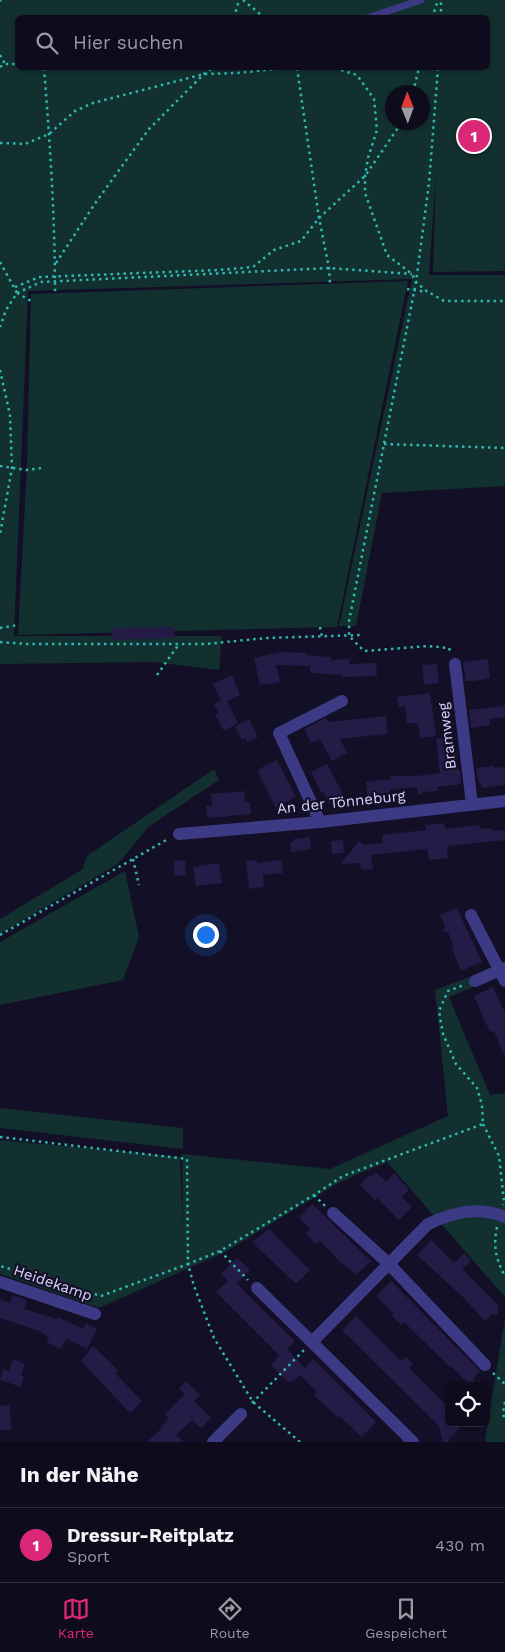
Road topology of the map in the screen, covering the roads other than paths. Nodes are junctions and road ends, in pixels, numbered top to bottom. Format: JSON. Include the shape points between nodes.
{"nodes":[{"id":1,"x":421,"y":0,"type":"edge"},
{"id":2,"x":376,"y":15,"type":"edge"},
{"id":3,"x":455,"y":664,"type":"road end"},
{"id":4,"x":342,"y":701,"type":"dead end"},
{"id":5,"x":505,"y":801,"type":"edge"},
{"id":6,"x":472,"y":804,"type":"junction"},
{"id":7,"x":320,"y":822,"type":"junction"},
{"id":8,"x":179,"y":834,"type":"road end"},
{"id":9,"x":471,"y":915,"type":"dead end"},
{"id":10,"x":503,"y":973,"type":"edge"},
{"id":11,"x":474,"y":981,"type":"dead end"},
{"id":12,"x":333,"y":1213,"type":"dead end"},
{"id":13,"x":503,"y":1216,"type":"edge"},
{"id":14,"x":388,"y":1263,"type":"junction"},
{"id":15,"x":0,"y":1282,"type":"edge"},
{"id":16,"x":257,"y":1288,"type":"road end"},
{"id":17,"x":95,"y":1314,"type":"dead end"},
{"id":18,"x":312,"y":1342,"type":"junction"},
{"id":19,"x":485,"y":1365,"type":"dead end"},
{"id":20,"x":240,"y":1414,"type":"road end"},
{"id":21,"x":213,"y":1442,"type":"edge"},
{"id":22,"x":414,"y":1442,"type":"edge"}],
"edges":[{"from":1,"to":2,"type":"lane"},
{"from":3,"to":6,"type":"street","name":"Bramweg"},
{"from":4,"to":7,"type":"street","via":[[279,733]]},
{"from":5,"to":6,"type":"street","name":"An der Tönneburg"},
{"from":6,"to":7,"type":"street","name":"An der Tönneburg"},
{"from":7,"to":8,"type":"street","name":"An der Tönneburg"},
{"from":9,"to":10,"type":"street"},
{"from":10,"to":11,"type":"street"},
{"from":12,"to":14,"type":"street"},
{"from":13,"to":14,"type":"street","via":[[489,1211],[472,1211],[441,1218],[428,1224]]},
{"from":14,"to":18,"type":"street"},
{"from":14,"to":19,"type":"street"},
{"from":15,"to":17,"type":"street","name":"Heidekamp"},
{"from":16,"to":18,"type":"street"},
{"from":18,"to":22,"type":"street"},
{"from":20,"to":21,"type":"street"}]}
